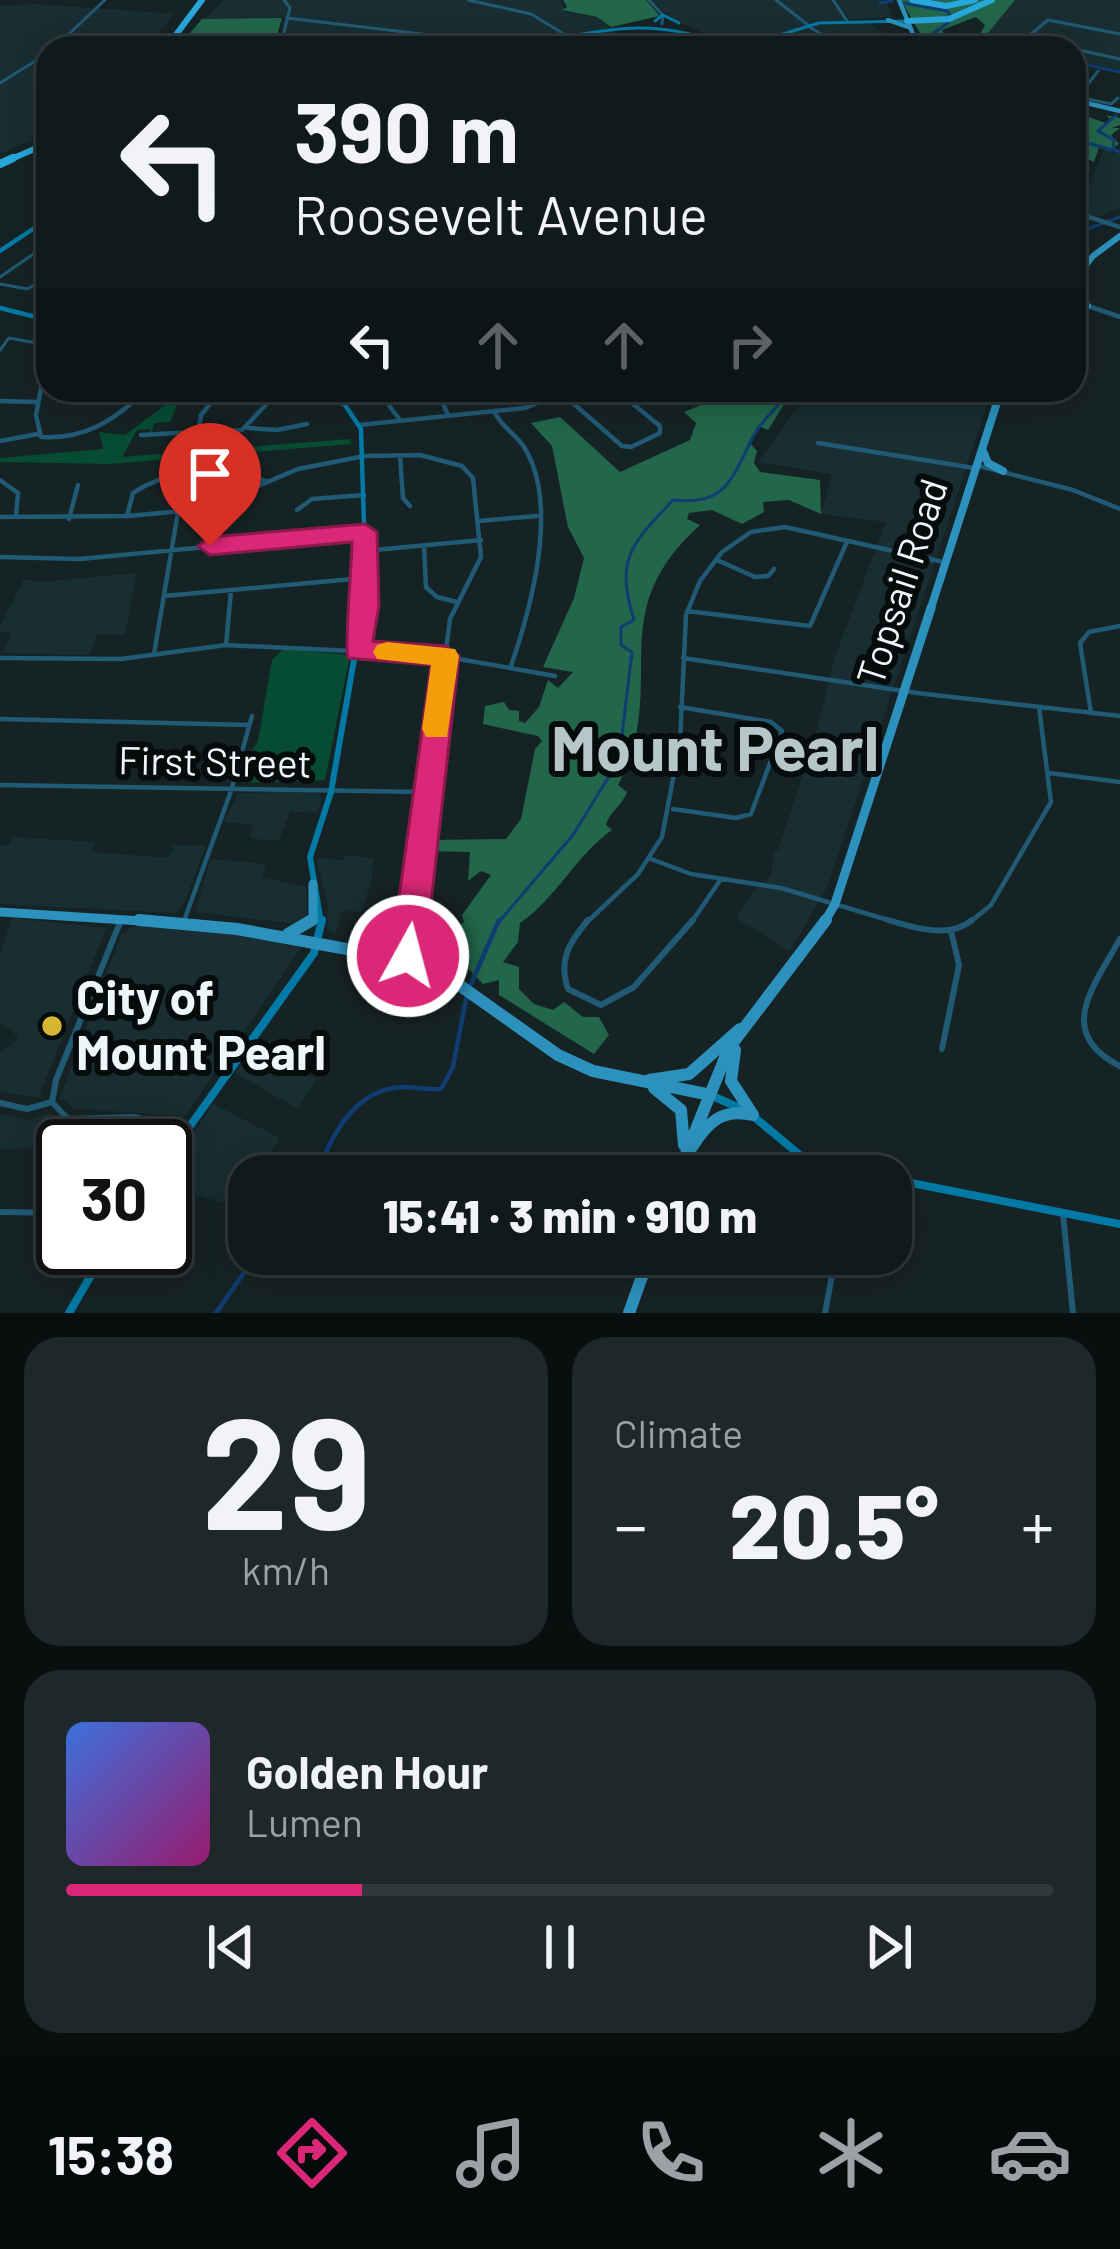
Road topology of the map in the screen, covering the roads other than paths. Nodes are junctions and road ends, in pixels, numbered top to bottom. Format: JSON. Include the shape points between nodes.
{"nodes":[{"id":1,"x":105,"y":0,"type":"edge"},
{"id":2,"x":198,"y":0,"type":"edge"},
{"id":3,"x":284,"y":0,"type":"edge"},
{"id":4,"x":468,"y":0,"type":"edge"},
{"id":5,"x":649,"y":0,"type":"edge"},
{"id":6,"x":776,"y":0,"type":"edge"},
{"id":7,"x":833,"y":0,"type":"edge"},
{"id":8,"x":899,"y":0,"type":"edge"},
{"id":9,"x":912,"y":0,"type":"edge"},
{"id":10,"x":975,"y":0,"type":"edge"},
{"id":11,"x":992,"y":0,"type":"edge"},
{"id":12,"x":902,"y":10,"type":"junction"},
{"id":13,"x":663,"y":15,"type":"junction"},
{"id":14,"x":287,"y":18,"type":"junction"},
{"id":15,"x":799,"y":19,"type":"junction"},
{"id":16,"x":888,"y":20,"type":"junction"},
{"id":17,"x":847,"y":21,"type":"junction"},
{"id":18,"x":907,"y":21,"type":"junction"},
{"id":19,"x":925,"y":21,"type":"junction"},
{"id":20,"x":819,"y":22,"type":"junction"},
{"id":21,"x":636,"y":24,"type":"junction"},
{"id":22,"x":662,"y":24,"type":"junction"},
{"id":23,"x":808,"y":25,"type":"junction"},
{"id":24,"x":796,"y":27,"type":"junction"},
{"id":25,"x":688,"y":28,"type":"junction"},
{"id":26,"x":814,"y":30,"type":"junction"},
{"id":27,"x":912,"y":31,"type":"junction"},
{"id":28,"x":1120,"y":34,"type":"edge"},
{"id":29,"x":67,"y":36,"type":"edge"},
{"id":30,"x":171,"y":36,"type":"edge"},
{"id":31,"x":283,"y":36,"type":"edge"},
{"id":32,"x":435,"y":36,"type":"edge"},
{"id":33,"x":567,"y":36,"type":"edge"},
{"id":34,"x":574,"y":36,"type":"edge"},
{"id":35,"x":706,"y":36,"type":"edge"},
{"id":36,"x":770,"y":36,"type":"edge"},
{"id":37,"x":824,"y":36,"type":"edge"},
{"id":38,"x":916,"y":36,"type":"edge"},
{"id":39,"x":1030,"y":36,"type":"edge"},
{"id":40,"x":1086,"y":51,"type":"edge"},
{"id":41,"x":1120,"y":58,"type":"edge"},
{"id":42,"x":36,"y":60,"type":"edge"},
{"id":43,"x":1098,"y":71,"type":"dead end"},
{"id":44,"x":0,"y":82,"type":"edge"},
{"id":45,"x":1086,"y":85,"type":"edge"},
{"id":46,"x":1118,"y":98,"type":"edge"},
{"id":47,"x":1086,"y":100,"type":"edge"},
{"id":48,"x":1086,"y":101,"type":"edge"},
{"id":49,"x":1120,"y":111,"type":"edge"},
{"id":50,"x":36,"y":150,"type":"edge"},
{"id":51,"x":0,"y":166,"type":"edge"},
{"id":52,"x":1113,"y":224,"type":"edge"},
{"id":53,"x":36,"y":227,"type":"edge"},
{"id":54,"x":1119,"y":237,"type":"edge"},
{"id":55,"x":0,"y":251,"type":"edge"},
{"id":56,"x":36,"y":253,"type":"edge"},
{"id":57,"x":1086,"y":265,"type":"edge"},
{"id":58,"x":0,"y":280,"type":"edge"},
{"id":59,"x":36,"y":284,"type":"edge"},
{"id":60,"x":1088,"y":306,"type":"edge"},
{"id":61,"x":0,"y":308,"type":"edge"},
{"id":62,"x":36,"y":317,"type":"edge"},
{"id":63,"x":1120,"y":317,"type":"edge"},
{"id":64,"x":3,"y":338,"type":"edge"},
{"id":65,"x":36,"y":343,"type":"edge"},
{"id":66,"x":0,"y":350,"type":"edge"},
{"id":67,"x":0,"y":400,"type":"edge"},
{"id":68,"x":36,"y":402,"type":"edge"},
{"id":69,"x":38,"y":402,"type":"edge"},
{"id":70,"x":134,"y":402,"type":"edge"},
{"id":71,"x":210,"y":402,"type":"edge"},
{"id":72,"x":269,"y":402,"type":"edge"},
{"id":73,"x":339,"y":402,"type":"edge"},
{"id":74,"x":387,"y":402,"type":"edge"},
{"id":75,"x":442,"y":402,"type":"edge"},
{"id":76,"x":541,"y":402,"type":"edge"},
{"id":77,"x":575,"y":402,"type":"edge"},
{"id":78,"x":631,"y":402,"type":"edge"},
{"id":79,"x":996,"y":402,"type":"edge"},
{"id":80,"x":494,"y":411,"type":"junction"},
{"id":81,"x":448,"y":415,"type":"junction"},
{"id":82,"x":399,"y":419,"type":"junction"},
{"id":83,"x":307,"y":424,"type":"dead end"},
{"id":84,"x":359,"y":425,"type":"junction"},
{"id":85,"x":245,"y":427,"type":"junction"},
{"id":86,"x":196,"y":432,"type":"junction"},
{"id":87,"x":38,"y":434,"type":"junction"},
{"id":88,"x":141,"y":435,"type":"dead end"},
{"id":89,"x":0,"y":441,"type":"edge"},
{"id":90,"x":818,"y":443,"type":"dead end"},
{"id":91,"x":982,"y":446,"type":"junction"},
{"id":92,"x":400,"y":456,"type":"junction"},
{"id":93,"x":363,"y":459,"type":"junction"},
{"id":94,"x":975,"y":466,"type":"junction"},
{"id":95,"x":1004,"y":471,"type":"junction"},
{"id":96,"x":0,"y":480,"type":"edge"},
{"id":97,"x":268,"y":482,"type":"junction"},
{"id":98,"x":78,"y":485,"type":"dead end"},
{"id":99,"x":364,"y":495,"type":"junction"},
{"id":100,"x":410,"y":506,"type":"dead end"},
{"id":101,"x":1120,"y":508,"type":"edge"},
{"id":102,"x":297,"y":510,"type":"dead end"},
{"id":103,"x":178,"y":512,"type":"junction"},
{"id":104,"x":127,"y":516,"type":"junction"},
{"id":105,"x":537,"y":516,"type":"junction"},
{"id":106,"x":0,"y":517,"type":"edge"},
{"id":107,"x":16,"y":517,"type":"junction"},
{"id":108,"x":69,"y":520,"type":"junction"},
{"id":109,"x":479,"y":521,"type":"junction"},
{"id":110,"x":365,"y":532,"type":"junction"},
{"id":111,"x":482,"y":540,"type":"junction"},
{"id":112,"x":846,"y":544,"type":"junction"},
{"id":113,"x":424,"y":545,"type":"junction"},
{"id":114,"x":172,"y":549,"type":"junction"},
{"id":115,"x":364,"y":551,"type":"junction"},
{"id":116,"x":0,"y":557,"type":"edge"},
{"id":117,"x":717,"y":560,"type":"junction"},
{"id":118,"x":943,"y":562,"type":"junction"},
{"id":119,"x":773,"y":569,"type":"dead end"},
{"id":120,"x":364,"y":578,"type":"junction"},
{"id":121,"x":232,"y":590,"type":"junction"},
{"id":122,"x":164,"y":596,"type":"junction"},
{"id":123,"x":457,"y":602,"type":"junction"},
{"id":124,"x":687,"y":611,"type":"junction"},
{"id":125,"x":1120,"y":626,"type":"edge"},
{"id":126,"x":226,"y":645,"type":"junction"},
{"id":127,"x":358,"y":651,"type":"junction"},
{"id":128,"x":154,"y":655,"type":"junction"},
{"id":129,"x":446,"y":656,"type":"junction"},
{"id":130,"x":0,"y":658,"type":"edge"},
{"id":131,"x":683,"y":658,"type":"junction"},
{"id":132,"x":511,"y":666,"type":"junction"},
{"id":133,"x":555,"y":676,"type":"dead end"},
{"id":134,"x":901,"y":690,"type":"junction"},
{"id":135,"x":680,"y":707,"type":"junction"},
{"id":136,"x":1039,"y":707,"type":"junction"},
{"id":137,"x":1091,"y":712,"type":"junction"},
{"id":138,"x":252,"y":716,"type":"dead end"},
{"id":139,"x":1120,"y":716,"type":"edge"},
{"id":140,"x":0,"y":719,"type":"edge"},
{"id":141,"x":249,"y":725,"type":"junction"},
{"id":142,"x":1049,"y":773,"type":"junction"},
{"id":143,"x":1120,"y":782,"type":"edge"},
{"id":144,"x":0,"y":784,"type":"edge"},
{"id":145,"x":231,"y":791,"type":"junction"},
{"id":146,"x":331,"y":791,"type":"junction"},
{"id":147,"x":429,"y":792,"type":"junction"},
{"id":148,"x":672,"y":809,"type":"junction"},
{"id":149,"x":651,"y":859,"type":"junction"},
{"id":150,"x":721,"y":879,"type":"junction"},
{"id":151,"x":313,"y":884,"type":"junction"},
{"id":152,"x":835,"y":904,"type":"junction"},
{"id":153,"x":0,"y":912,"type":"edge"},
{"id":154,"x":121,"y":920,"type":"junction"},
{"id":155,"x":182,"y":925,"type":"junction"},
{"id":156,"x":951,"y":931,"type":"junction"},
{"id":157,"x":285,"y":936,"type":"junction"},
{"id":158,"x":1120,"y":939,"type":"edge"},
{"id":159,"x":319,"y":944,"type":"junction"},
{"id":160,"x":407,"y":960,"type":"junction"},
{"id":161,"x":742,"y":1028,"type":"junction"},
{"id":162,"x":942,"y":1049,"type":"dead end"},
{"id":163,"x":1120,"y":1066,"type":"edge"},
{"id":164,"x":638,"y":1081,"type":"junction"},
{"id":165,"x":706,"y":1094,"type":"junction"},
{"id":166,"x":52,"y":1102,"type":"junction"},
{"id":167,"x":0,"y":1103,"type":"edge"},
{"id":168,"x":753,"y":1115,"type":"junction"},
{"id":169,"x":68,"y":1119,"type":"edge"},
{"id":170,"x":68,"y":1119,"type":"edge"},
{"id":171,"x":143,"y":1119,"type":"edge"},
{"id":172,"x":192,"y":1122,"type":"edge"},
{"id":173,"x":680,"y":1155,"type":"edge"},
{"id":174,"x":684,"y":1155,"type":"edge"},
{"id":175,"x":689,"y":1155,"type":"edge"},
{"id":176,"x":800,"y":1155,"type":"edge"},
{"id":177,"x":912,"y":1183,"type":"edge"},
{"id":178,"x":0,"y":1212,"type":"edge"},
{"id":179,"x":36,"y":1213,"type":"edge"},
{"id":180,"x":1063,"y":1214,"type":"junction"},
{"id":181,"x":1120,"y":1224,"type":"edge"},
{"id":182,"x":91,"y":1275,"type":"edge"},
{"id":183,"x":643,"y":1275,"type":"edge"},
{"id":184,"x":832,"y":1275,"type":"edge"},
{"id":185,"x":69,"y":1313,"type":"edge"},
{"id":186,"x":629,"y":1313,"type":"edge"},
{"id":187,"x":824,"y":1313,"type":"edge"},
{"id":188,"x":1073,"y":1313,"type":"edge"}],
"edges":[{"from":1,"to":29,"type":"street"},
{"from":2,"to":30,"type":"highway"},
{"from":3,"to":14,"type":"street"},
{"from":4,"to":33,"type":"street","via":[[531,14]]},
{"from":5,"to":13,"type":"street"},
{"from":6,"to":15,"type":"street"},
{"from":7,"to":17,"type":"street"},
{"from":8,"to":12,"type":"main road"},
{"from":9,"to":10,"type":"highway"},
{"from":11,"to":19,"type":"highway"},
{"from":12,"to":16,"type":"main road"},
{"from":12,"to":18,"type":"main road"},
{"from":13,"to":21,"type":"main road"},
{"from":13,"to":22,"type":"street"},
{"from":13,"to":25,"type":"main road"},
{"from":14,"to":31,"type":"street"},
{"from":14,"to":32,"type":"street"},
{"from":15,"to":20,"type":"main road"},
{"from":15,"to":23,"type":"street"},
{"from":15,"to":24,"type":"main road"},
{"from":16,"to":17,"type":"main road"},
{"from":16,"to":18,"type":"main road"},
{"from":16,"to":27,"type":"main road"},
{"from":17,"to":20,"type":"main road"},
{"from":18,"to":19,"type":"highway"},
{"from":18,"to":27,"type":"main road"},
{"from":19,"to":27,"type":"highway"},
{"from":20,"to":23,"type":"main road"},
{"from":20,"to":26,"type":"main road"},
{"from":21,"to":22,"type":"main road"},
{"from":21,"to":34,"type":"main road"},
{"from":22,"to":25,"type":"main road"},
{"from":23,"to":24,"type":"main road"},
{"from":23,"to":26,"type":"street"},
{"from":24,"to":26,"type":"main road"},
{"from":24,"to":36,"type":"main road"},
{"from":25,"to":35,"type":"main road"},
{"from":26,"to":37,"type":"street"},
{"from":27,"to":38,"type":"main road"},
{"from":28,"to":39,"type":"street","via":[[1045,20]]},
{"from":40,"to":41,"type":"street"},
{"from":42,"to":44,"type":"street"},
{"from":43,"to":45,"type":"street"},
{"from":46,"to":47,"type":"street"},
{"from":48,"to":49,"type":"main road"},
{"from":50,"to":51,"type":"highway"},
{"from":52,"to":54,"type":"main road"},
{"from":53,"to":55,"type":"main road"},
{"from":54,"to":57,"type":"main road"},
{"from":56,"to":58,"type":"street"},
{"from":58,"to":59,"type":"street","via":[[27,289]]},
{"from":60,"to":63,"type":"street"},
{"from":61,"to":62,"type":"main road"},
{"from":64,"to":65,"type":"street"},
{"from":64,"to":66,"type":"street"},
{"from":67,"to":68,"type":"street"},
{"from":69,"to":87,"type":"street"},
{"from":70,"to":87,"type":"street","via":[[90,433]]},
{"from":71,"to":86,"type":"street"},
{"from":72,"to":85,"type":"street"},
{"from":73,"to":84,"type":"main road"},
{"from":74,"to":82,"type":"street"},
{"from":75,"to":81,"type":"street"},
{"from":76,"to":80,"type":"street"},
{"from":77,"to":78,"type":"street","via":[[622,446],[661,433]]},
{"from":79,"to":91,"type":"main road","name":"Topsail Road"},
{"from":80,"to":81,"type":"street"},
{"from":80,"to":105,"type":"street","via":[[525,448]]},
{"from":81,"to":82,"type":"street"},
{"from":82,"to":84,"type":"street"},
{"from":83,"to":85,"type":"street"},
{"from":84,"to":93,"type":"main road"},
{"from":85,"to":86,"type":"street"},
{"from":86,"to":88,"type":"street"},
{"from":87,"to":89,"type":"street"},
{"from":90,"to":94,"type":"street"},
{"from":91,"to":94,"type":"main road","name":"Topsail Road"},
{"from":91,"to":95,"type":"main road","via":[[986,460]]},
{"from":92,"to":93,"type":"street"},
{"from":92,"to":100,"type":"street"},
{"from":92,"to":109,"type":"street","via":[[440,454],[465,464]]},
{"from":93,"to":97,"type":"street","via":[[320,463]]},
{"from":93,"to":99,"type":"main road"},
{"from":94,"to":95,"type":"street"},
{"from":94,"to":118,"type":"main road","name":"Topsail Road"},
{"from":95,"to":101,"type":"street"},
{"from":96,"to":107,"type":"street","via":[[20,496]]},
{"from":97,"to":103,"type":"street","via":[[229,502]]},
{"from":97,"to":104,"type":"street","via":[[237,471],[155,479],[133,494]]},
{"from":98,"to":108,"type":"street"},
{"from":99,"to":102,"type":"street","via":[[314,499]]},
{"from":99,"to":110,"type":"main road"},
{"from":103,"to":104,"type":"street"},
{"from":103,"to":114,"type":"street"},
{"from":104,"to":108,"type":"street"},
{"from":105,"to":109,"type":"street"},
{"from":105,"to":132,"type":"street","via":[[542,568]]},
{"from":106,"to":107,"type":"street"},
{"from":107,"to":108,"type":"street"},
{"from":109,"to":111,"type":"street"},
{"from":110,"to":114,"type":"street"},
{"from":110,"to":115,"type":"main road"},
{"from":111,"to":113,"type":"street"},
{"from":111,"to":123,"type":"street","via":[[478,566]]},
{"from":112,"to":117,"type":"street","via":[[760,524]]},
{"from":112,"to":118,"type":"street"},
{"from":112,"to":124,"type":"street","via":[[810,626]]},
{"from":113,"to":115,"type":"street"},
{"from":113,"to":123,"type":"street","via":[[425,584]]},
{"from":114,"to":116,"type":"street"},
{"from":114,"to":122,"type":"street"},
{"from":115,"to":120,"type":"main road"},
{"from":117,"to":119,"type":"street","via":[[758,577]]},
{"from":117,"to":124,"type":"street"},
{"from":118,"to":134,"type":"main road","name":"Topsail Road"},
{"from":120,"to":121,"type":"street"},
{"from":120,"to":127,"type":"main road"},
{"from":121,"to":122,"type":"street"},
{"from":121,"to":126,"type":"street"},
{"from":122,"to":128,"type":"street"},
{"from":123,"to":129,"type":"street"},
{"from":124,"to":131,"type":"street"},
{"from":125,"to":137,"type":"street","via":[[1089,632],[1080,643]]},
{"from":126,"to":127,"type":"street"},
{"from":126,"to":128,"type":"street"},
{"from":127,"to":129,"type":"street"},
{"from":127,"to":146,"type":"main road"},
{"from":128,"to":130,"type":"street"},
{"from":129,"to":132,"type":"street"},
{"from":129,"to":147,"type":"street"},
{"from":131,"to":134,"type":"street"},
{"from":131,"to":135,"type":"street"},
{"from":132,"to":133,"type":"street"},
{"from":134,"to":136,"type":"street"},
{"from":134,"to":152,"type":"main road","name":"Topsail Road"},
{"from":135,"to":148,"type":"street"},
{"from":135,"to":148,"type":"street","via":[[771,722],[782,731],[751,814]]},
{"from":136,"to":137,"type":"street"},
{"from":136,"to":142,"type":"street"},
{"from":137,"to":139,"type":"street"},
{"from":138,"to":141,"type":"street"},
{"from":140,"to":141,"type":"street"},
{"from":141,"to":145,"type":"street"},
{"from":142,"to":143,"type":"street"},
{"from":142,"to":156,"type":"street","via":[[1051,802],[991,905]]},
{"from":144,"to":145,"type":"street","name":"First Street"},
{"from":145,"to":146,"type":"street","name":"First Street"},
{"from":145,"to":155,"type":"street"},
{"from":146,"to":147,"type":"street","name":"First Street"},
{"from":146,"to":151,"type":"main road","via":[[310,857]]},
{"from":147,"to":160,"type":"street"},
{"from":148,"to":149,"type":"street"},
{"from":149,"to":150,"type":"street"},
{"from":149,"to":150,"type":"street","via":[[564,950],[561,977],[580,999],[601,1005],[627,993]]},
{"from":150,"to":152,"type":"street"},
{"from":151,"to":157,"type":"main road","via":[[313,920]]},
{"from":151,"to":159,"type":"main road","via":[[322,912]]},
{"from":152,"to":156,"type":"street","via":[[920,930]]},
{"from":152,"to":161,"type":"main road","name":"Topsail Road"},
{"from":153,"to":154,"type":"main road"},
{"from":154,"to":155,"type":"main road"},
{"from":154,"to":166,"type":"street"},
{"from":155,"to":157,"type":"main road"},
{"from":156,"to":162,"type":"street","via":[[959,961]]},
{"from":157,"to":159,"type":"main road"},
{"from":158,"to":163,"type":"street","via":[[1080,1028],[1090,1049]]},
{"from":159,"to":160,"type":"main road"},
{"from":159,"to":172,"type":"main road"},
{"from":160,"to":164,"type":"main road","via":[[462,987],[559,1055]]},
{"from":161,"to":164,"type":"main road","via":[[689,1074]]},
{"from":161,"to":165,"type":"main road","name":"Topsail Road"},
{"from":161,"to":168,"type":"main road","via":[[730,1081]]},
{"from":164,"to":165,"type":"main road"},
{"from":164,"to":173,"type":"main road","via":[[684,1112]]},
{"from":165,"to":168,"type":"main road"},
{"from":165,"to":174,"type":"main road","name":"Topsail Road"},
{"from":166,"to":167,"type":"street"},
{"from":166,"to":169,"type":"street"},
{"from":168,"to":175,"type":"main road","via":[[717,1115]]},
{"from":168,"to":176,"type":"main road"},
{"from":170,"to":171,"type":"street"},
{"from":177,"to":180,"type":"main road"},
{"from":178,"to":179,"type":"street"},
{"from":180,"to":181,"type":"main road"},
{"from":180,"to":188,"type":"street"},
{"from":182,"to":185,"type":"main road"},
{"from":183,"to":186,"type":"main road"},
{"from":184,"to":187,"type":"street"}]}
